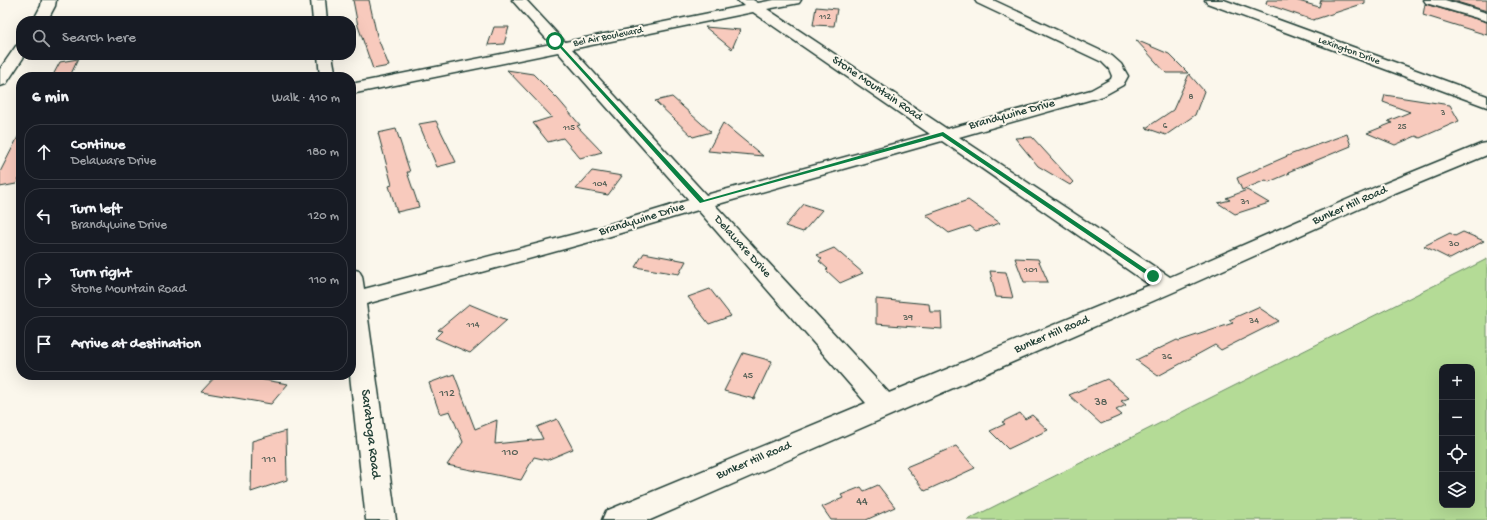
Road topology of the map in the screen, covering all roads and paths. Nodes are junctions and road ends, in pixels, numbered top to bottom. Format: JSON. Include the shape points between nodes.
{"nodes":[{"id":1,"x":49,"y":0,"type":"edge"},
{"id":2,"x":318,"y":0,"type":"edge"},
{"id":3,"x":519,"y":0,"type":"edge"},
{"id":4,"x":794,"y":0,"type":"edge"},
{"id":5,"x":982,"y":0,"type":"edge"},
{"id":6,"x":1212,"y":0,"type":"edge"},
{"id":7,"x":1431,"y":0,"type":"edge"},
{"id":8,"x":750,"y":4,"type":"edge"},
{"id":9,"x":43,"y":16,"type":"edge"},
{"id":10,"x":320,"y":16,"type":"edge"},
{"id":11,"x":1487,"y":17,"type":"edge"},
{"id":12,"x":560,"y":47,"type":"junction"},
{"id":13,"x":16,"y":57,"type":"edge"},
{"id":14,"x":326,"y":60,"type":"edge"},
{"id":15,"x":327,"y":72,"type":"edge"},
{"id":16,"x":0,"y":81,"type":"edge"},
{"id":17,"x":356,"y":88,"type":"edge"},
{"id":18,"x":1487,"y":102,"type":"edge"},
{"id":19,"x":943,"y":134,"type":"junction"},
{"id":20,"x":1487,"y":148,"type":"edge"},
{"id":21,"x":702,"y":202,"type":"junction"},
{"id":22,"x":1168,"y":286,"type":"junction"},
{"id":23,"x":356,"y":291,"type":"edge"},
{"id":24,"x":356,"y":323,"type":"edge"},
{"id":25,"x":884,"y":406,"type":"junction"},
{"id":26,"x":381,"y":520,"type":"edge"},
{"id":27,"x":617,"y":520,"type":"edge"}],
"edges":[{"from":1,"to":9,"type":"street"},
{"from":2,"to":10,"type":"street"},
{"from":3,"to":12,"type":"street","name":"Delaware Drive"},
{"from":4,"to":8,"type":"street","name":"Bel Air Boulevard"},
{"from":5,"to":19,"type":"street","name":"Brandywine Drive","via":[[1107,59],[1116,67],[1120,76],[1117,82],[1097,93]]},
{"from":6,"to":18,"type":"street","name":"Lexington Drive"},
{"from":7,"to":11,"type":"street"},
{"from":8,"to":12,"type":"street","name":"Bel Air Boulevard"},
{"from":8,"to":19,"type":"street","name":"Stone Mountain Road"},
{"from":12,"to":17,"type":"street","name":"Bel Air Boulevard"},
{"from":12,"to":21,"type":"street","name":"Delaware Drive"},
{"from":13,"to":16,"type":"street"},
{"from":14,"to":15,"type":"street"},
{"from":19,"to":21,"type":"street","name":"Brandywine Drive"},
{"from":19,"to":22,"type":"street","name":"Stone Mountain Road"},
{"from":20,"to":22,"type":"street","name":"Bunker Hill Road"},
{"from":21,"to":23,"type":"street","name":"Brandywine Drive","via":[[597,234]]},
{"from":21,"to":25,"type":"street","name":"Delaware Drive"},
{"from":22,"to":25,"type":"street","name":"Bunker Hill Road"},
{"from":24,"to":26,"type":"street","name":"Saratoga Road"},
{"from":25,"to":27,"type":"street","name":"Bunker Hill Road"}]}
